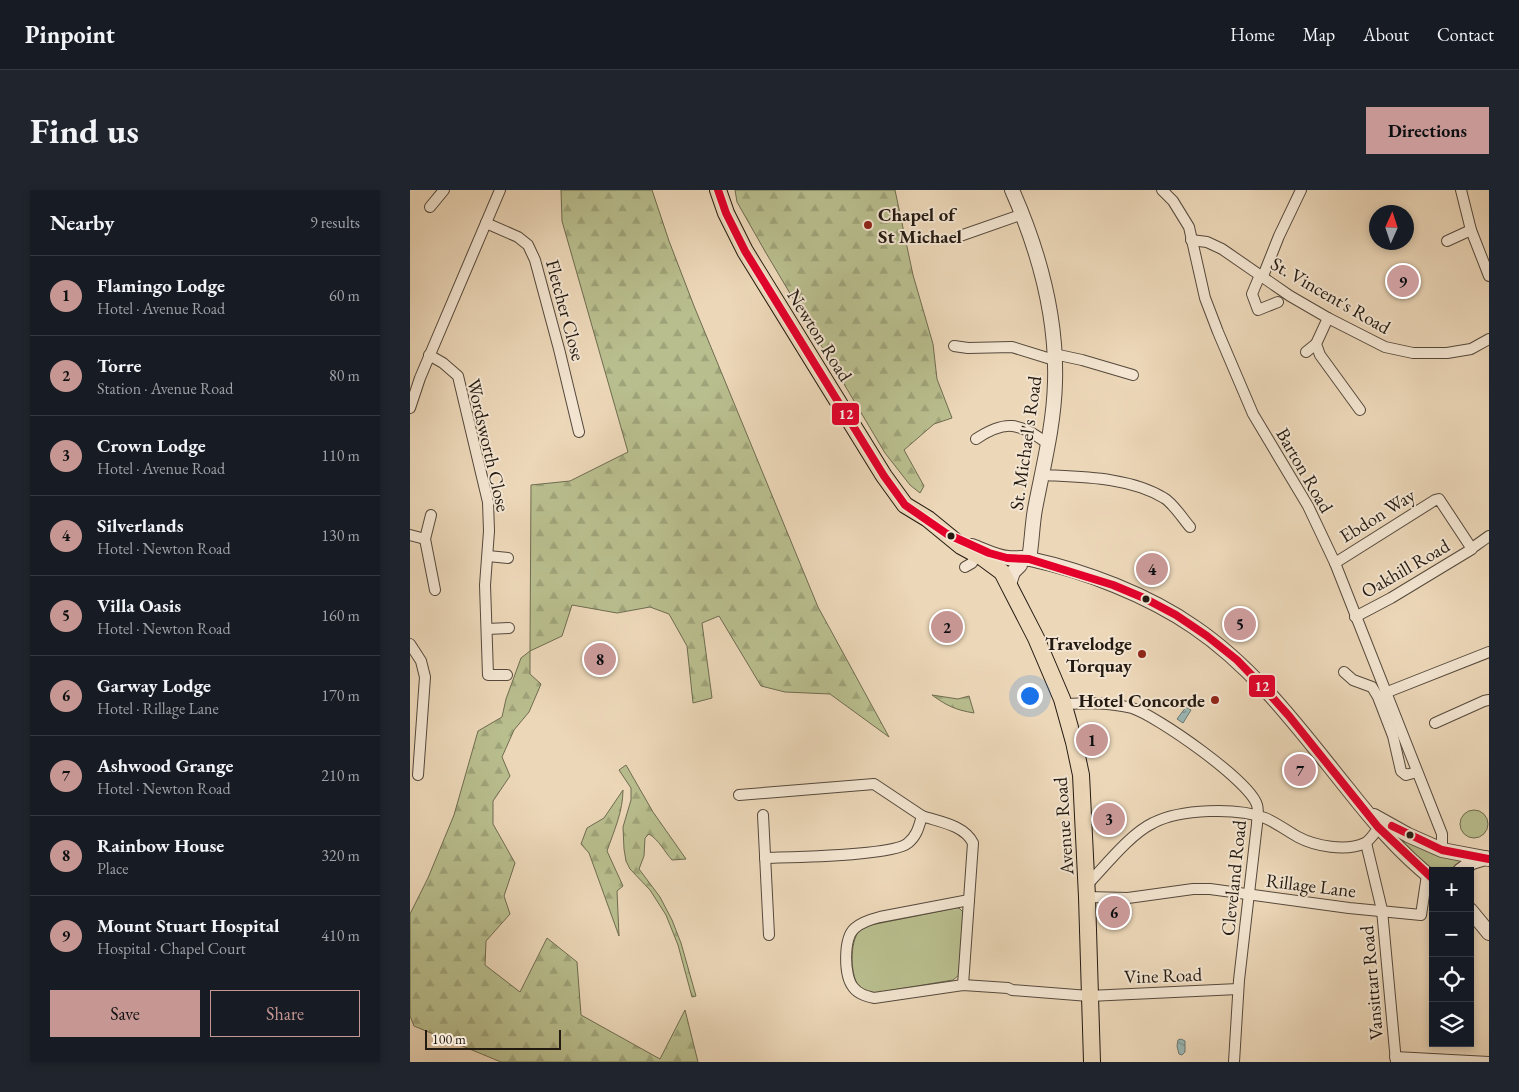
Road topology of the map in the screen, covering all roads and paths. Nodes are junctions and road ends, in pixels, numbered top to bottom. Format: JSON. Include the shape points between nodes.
{"nodes":[{"id":1,"x":444,"y":190,"type":"edge"},
{"id":2,"x":500,"y":190,"type":"edge"},
{"id":3,"x":718,"y":190,"type":"edge"},
{"id":4,"x":1012,"y":190,"type":"edge"},
{"id":5,"x":1162,"y":190,"type":"edge"},
{"id":6,"x":1301,"y":190,"type":"edge"},
{"id":7,"x":1461,"y":190,"type":"edge"},
{"id":8,"x":430,"y":207,"type":"dead end"},
{"id":9,"x":1023,"y":214,"type":"junction"},
{"id":10,"x":486,"y":223,"type":"junction"},
{"id":11,"x":1471,"y":230,"type":"junction"},
{"id":12,"x":960,"y":236,"type":"dead end"},
{"id":13,"x":1191,"y":240,"type":"junction"},
{"id":14,"x":1447,"y":241,"type":"dead end"},
{"id":15,"x":1261,"y":276,"type":"junction"},
{"id":16,"x":1489,"y":276,"type":"edge"},
{"id":17,"x":1278,"y":302,"type":"dead end"},
{"id":18,"x":1328,"y":318,"type":"junction"},
{"id":19,"x":1489,"y":340,"type":"edge"},
{"id":20,"x":1316,"y":344,"type":"junction"},
{"id":21,"x":954,"y":346,"type":"dead end"},
{"id":22,"x":1306,"y":352,"type":"dead end"},
{"id":23,"x":429,"y":355,"type":"junction"},
{"id":24,"x":1054,"y":357,"type":"junction"},
{"id":25,"x":1133,"y":375,"type":"dead end"},
{"id":26,"x":410,"y":408,"type":"edge"},
{"id":27,"x":1360,"y":410,"type":"dead end"},
{"id":28,"x":579,"y":432,"type":"dead end"},
{"id":29,"x":976,"y":439,"type":"dead end"},
{"id":30,"x":1047,"y":443,"type":"junction"},
{"id":31,"x":1043,"y":475,"type":"junction"},
{"id":32,"x":905,"y":505,"type":"junction"},
{"id":33,"x":430,"y":516,"type":"dead end"},
{"id":34,"x":1190,"y":526,"type":"dead end"},
{"id":35,"x":947,"y":534,"type":"junction"},
{"id":36,"x":410,"y":535,"type":"edge"},
{"id":37,"x":1489,"y":536,"type":"edge"},
{"id":38,"x":425,"y":539,"type":"junction"},
{"id":39,"x":1473,"y":547,"type":"junction"},
{"id":40,"x":488,"y":556,"type":"junction"},
{"id":41,"x":508,"y":558,"type":"dead end"},
{"id":42,"x":1024,"y":562,"type":"junction"},
{"id":43,"x":1335,"y":563,"type":"junction"},
{"id":44,"x":979,"y":564,"type":"junction"},
{"id":45,"x":1009,"y":584,"type":"junction"},
{"id":46,"x":435,"y":590,"type":"dead end"},
{"id":47,"x":1016,"y":600,"type":"junction"},
{"id":48,"x":1355,"y":616,"type":"junction"},
{"id":49,"x":509,"y":628,"type":"dead end"},
{"id":50,"x":487,"y":629,"type":"junction"},
{"id":51,"x":410,"y":644,"type":"edge"},
{"id":52,"x":1489,"y":652,"type":"edge"},
{"id":53,"x":1344,"y":672,"type":"dead end"},
{"id":54,"x":507,"y":675,"type":"dead end"},
{"id":55,"x":1385,"y":693,"type":"junction"},
{"id":56,"x":1489,"y":700,"type":"edge"},
{"id":57,"x":1064,"y":704,"type":"junction"},
{"id":58,"x":1436,"y":723,"type":"dead end"},
{"id":59,"x":1416,"y":772,"type":"junction"},
{"id":60,"x":418,"y":774,"type":"dead end"},
{"id":61,"x":739,"y":795,"type":"dead end"},
{"id":62,"x":763,"y":815,"type":"dead end"},
{"id":63,"x":922,"y":816,"type":"junction"},
{"id":64,"x":1258,"y":816,"type":"junction"},
{"id":65,"x":1381,"y":824,"type":"junction"},
{"id":66,"x":1366,"y":843,"type":"junction"},
{"id":67,"x":1442,"y":850,"type":"junction"},
{"id":68,"x":765,"y":858,"type":"junction"},
{"id":69,"x":1487,"y":858,"type":"edge"},
{"id":70,"x":1465,"y":867,"type":"edge"},
{"id":71,"x":1429,"y":876,"type":"edge"},
{"id":72,"x":1429,"y":882,"type":"edge"},
{"id":73,"x":1087,"y":891,"type":"junction"},
{"id":74,"x":1249,"y":894,"type":"junction"},
{"id":75,"x":969,"y":900,"type":"junction"},
{"id":76,"x":1382,"y":910,"type":"junction"},
{"id":77,"x":1472,"y":912,"type":"edge"},
{"id":78,"x":1489,"y":933,"type":"edge"},
{"id":79,"x":769,"y":935,"type":"dead end"},
{"id":80,"x":963,"y":985,"type":"junction"},
{"id":81,"x":1238,"y":989,"type":"junction"},
{"id":82,"x":1090,"y":996,"type":"junction"},
{"id":83,"x":1395,"y":1060,"type":"edge"},
{"id":84,"x":1092,"y":1062,"type":"edge"},
{"id":85,"x":1234,"y":1062,"type":"edge"},
{"id":86,"x":1489,"y":1062,"type":"edge"}],
"edges":[{"from":1,"to":8,"type":"street"},
{"from":2,"to":10,"type":"street"},
{"from":3,"to":32,"type":"main road","name":"Newton Road","via":[[744,251]]},
{"from":4,"to":9,"type":"street","name":"St. Michael's Road"},
{"from":5,"to":13,"type":"street","name":"Barton Road","via":[[1189,227]]},
{"from":6,"to":15,"type":"street"},
{"from":7,"to":11,"type":"street"},
{"from":9,"to":12,"type":"street"},
{"from":9,"to":24,"type":"street","name":"St. Michael's Road","via":[[1047,290],[1054,332]]},
{"from":10,"to":23,"type":"street"},
{"from":10,"to":28,"type":"street","name":"Fletcher Close","via":[[528,245]]},
{"from":11,"to":14,"type":"street"},
{"from":11,"to":16,"type":"street"},
{"from":13,"to":15,"type":"street","name":"St. Vincent's Road","via":[[1207,242],[1222,249]]},
{"from":13,"to":43,"type":"street","name":"Barton Road","via":[[1205,298],[1253,414],[1308,506]]},
{"from":15,"to":17,"type":"street","via":[[1252,294],[1258,310]]},
{"from":15,"to":18,"type":"street","name":"St. Vincent's Road"},
{"from":18,"to":19,"type":"street","name":"St. Vincent's Road","via":[[1385,347],[1413,354],[1471,349]]},
{"from":18,"to":20,"type":"street"},
{"from":20,"to":22,"type":"street"},
{"from":20,"to":27,"type":"street"},
{"from":21,"to":24,"type":"street","via":[[1012,347]]},
{"from":23,"to":26,"type":"street"},
{"from":23,"to":40,"type":"street","name":"Wordsworth Close","via":[[458,376],[488,502]]},
{"from":24,"to":25,"type":"street","via":[[1082,360]]},
{"from":24,"to":30,"type":"street","name":"St. Michael's Road","via":[[1055,382]]},
{"from":29,"to":30,"type":"street","via":[[1009,425],[1032,432]]},
{"from":30,"to":31,"type":"street","name":"St. Michael's Road"},
{"from":31,"to":34,"type":"street","via":[[1094,478],[1136,486],[1166,498]]},
{"from":31,"to":42,"type":"street","name":"St. Michael's Road"},
{"from":32,"to":35,"type":"main road","name":"Newton Road"},
{"from":32,"to":44,"type":"main road","via":[[918,522]]},
{"from":33,"to":38,"type":"street"},
{"from":35,"to":42,"type":"street","name":"Newton Road","via":[[989,553]]},
{"from":35,"to":44,"type":"main road","name":"Avenue Road"},
{"from":36,"to":38,"type":"street"},
{"from":37,"to":39,"type":"street","name":"Oakhill Road"},
{"from":38,"to":46,"type":"street"},
{"from":39,"to":43,"type":"street","name":"Ebdon Way","via":[[1439,499]]},
{"from":39,"to":48,"type":"street","name":"Oakhill Road","via":[[1391,598]]},
{"from":40,"to":41,"type":"street"},
{"from":40,"to":50,"type":"street","name":"Wordsworth Close","via":[[485,585]]},
{"from":42,"to":44,"type":"street","name":"Newton Road"},
{"from":42,"to":45,"type":"street","via":[[1013,572]]},
{"from":42,"to":65,"type":"street","name":"Newton Road","via":[[1113,584],[1182,619],[1211,640],[1264,688],[1367,812]]},
{"from":43,"to":48,"type":"street","name":"Barton Road"},
{"from":44,"to":45,"type":"main road","name":"Avenue Road"},
{"from":44,"to":47,"type":"main road","name":"Avenue Road"},
{"from":45,"to":47,"type":"main road","name":"Avenue Road"},
{"from":47,"to":57,"type":"main road","name":"Avenue Road"},
{"from":48,"to":55,"type":"street","name":"Barton Road"},
{"from":49,"to":50,"type":"street"},
{"from":50,"to":54,"type":"street","name":"Wordsworth Close","via":[[488,675]]},
{"from":51,"to":60,"type":"street","via":[[421,661],[425,676]]},
{"from":52,"to":55,"type":"street"},
{"from":53,"to":59,"type":"street","via":[[1353,680],[1372,687],[1393,736],[1401,771],[1406,775]]},
{"from":55,"to":59,"type":"street","name":"Barton Road"},
{"from":56,"to":58,"type":"street"},
{"from":57,"to":64,"type":"street","name":"Cleveland Road","via":[[1121,705],[1167,727],[1225,769],[1254,801]]},
{"from":57,"to":73,"type":"main road","name":"Avenue Road","via":[[1080,775]]},
{"from":59,"to":67,"type":"street","name":"Barton Road","via":[[1442,834]]},
{"from":61,"to":63,"type":"street","via":[[874,784]]},
{"from":62,"to":68,"type":"street"},
{"from":63,"to":68,"type":"street","via":[[915,836],[907,844],[895,848]]},
{"from":63,"to":75,"type":"street","via":[[962,829],[970,837],[973,844]]},
{"from":64,"to":66,"type":"street","via":[[1311,842],[1345,847]]},
{"from":64,"to":73,"type":"street","via":[[1194,812],[1152,823],[1129,841]]},
{"from":64,"to":74,"type":"street","name":"Cleveland Road"},
{"from":65,"to":66,"type":"street"},
{"from":65,"to":67,"type":"street","name":"Newton Road"},
{"from":65,"to":71,"type":"street"},
{"from":66,"to":76,"type":"street","name":"Vansittart Road"},
{"from":67,"to":69,"type":"street","name":"Newton Road"},
{"from":68,"to":79,"type":"street"},
{"from":69,"to":70,"type":"street"},
{"from":72,"to":76,"type":"street","name":"Rillage Lane","via":[[1422,915]]},
{"from":73,"to":74,"type":"street","name":"Rillage Lane","via":[[1128,898],[1210,889]]},
{"from":73,"to":82,"type":"main road","name":"Avenue Road"},
{"from":74,"to":76,"type":"street","name":"Rillage Lane"},
{"from":74,"to":81,"type":"street","name":"Cleveland Road"},
{"from":75,"to":80,"type":"street"},
{"from":75,"to":80,"type":"street","name":"Vine Road","via":[[866,921],[854,928],[846,954],[852,987],[866,996],[874,998]]},
{"from":76,"to":83,"type":"street","name":"Vansittart Road"},
{"from":77,"to":78,"type":"street"},
{"from":80,"to":82,"type":"street","name":"Vine Road"},
{"from":81,"to":82,"type":"street","name":"Vine Road"},
{"from":81,"to":85,"type":"street","name":"Cleveland Road"},
{"from":82,"to":84,"type":"main road","name":"Avenue Road"},
{"from":83,"to":86,"type":"street"}]}
